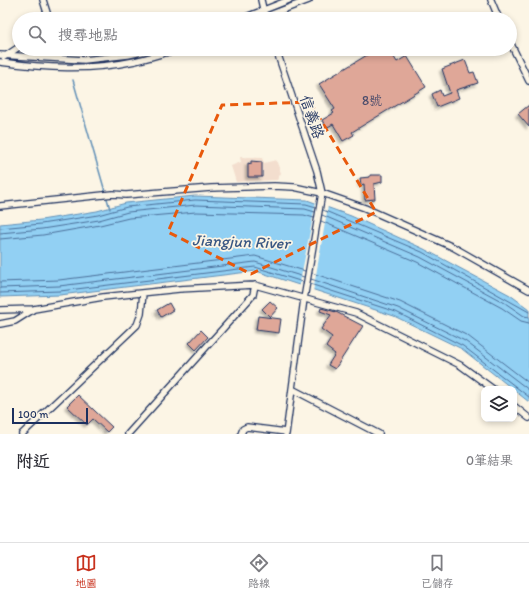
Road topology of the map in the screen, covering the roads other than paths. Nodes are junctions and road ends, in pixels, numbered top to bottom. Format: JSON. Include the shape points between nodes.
{"nodes":[{"id":1,"x":42,"y":0,"type":"edge"},
{"id":2,"x":261,"y":0,"type":"edge"},
{"id":3,"x":289,"y":0,"type":"edge"},
{"id":4,"x":309,"y":0,"type":"edge"},
{"id":5,"x":491,"y":0,"type":"edge"},
{"id":6,"x":263,"y":10,"type":"junction"},
{"id":7,"x":46,"y":12,"type":"edge"},
{"id":8,"x":258,"y":12,"type":"edge"},
{"id":9,"x":280,"y":12,"type":"edge"},
{"id":10,"x":496,"y":12,"type":"edge"},
{"id":11,"x":12,"y":51,"type":"edge"},
{"id":12,"x":119,"y":56,"type":"edge"},
{"id":13,"x":153,"y":56,"type":"edge"},
{"id":14,"x":278,"y":56,"type":"edge"},
{"id":15,"x":517,"y":56,"type":"edge"},
{"id":16,"x":1,"y":58,"type":"edge"},
{"id":17,"x":529,"y":81,"type":"edge"},
{"id":18,"x":322,"y":193,"type":"junction"},
{"id":19,"x":0,"y":206,"type":"edge"},
{"id":20,"x":255,"y":285,"type":"junction"},
{"id":21,"x":529,"y":290,"type":"edge"},
{"id":22,"x":143,"y":293,"type":"junction"},
{"id":23,"x":304,"y":299,"type":"junction"},
{"id":24,"x":34,"y":309,"type":"junction"},
{"id":25,"x":0,"y":310,"type":"edge"},
{"id":26,"x":0,"y":324,"type":"edge"},
{"id":27,"x":489,"y":386,"type":"edge"},
{"id":28,"x":292,"y":389,"type":"junction"},
{"id":29,"x":517,"y":408,"type":"edge"},
{"id":30,"x":529,"y":418,"type":"edge"},
{"id":31,"x":286,"y":433,"type":"edge"},
{"id":32,"x":22,"y":434,"type":"edge"},
{"id":33,"x":128,"y":434,"type":"edge"},
{"id":34,"x":242,"y":434,"type":"edge"},
{"id":35,"x":379,"y":434,"type":"edge"}],
"edges":[{"from":1,"to":7,"type":"street"},
{"from":2,"to":6,"type":"street"},
{"from":3,"to":6,"type":"street"},
{"from":4,"to":9,"type":"street"},
{"from":5,"to":10,"type":"street"},
{"from":6,"to":8,"type":"street"},
{"from":11,"to":16,"type":"street"},
{"from":12,"to":16,"type":"street","via":[[84,60]]},
{"from":13,"to":16,"type":"street","via":[[89,67],[38,67]]},
{"from":14,"to":18,"type":"street","name":"信義路"},
{"from":15,"to":17,"type":"street"},
{"from":18,"to":19,"type":"street","via":[[274,186],[211,188],[113,194]]},
{"from":18,"to":21,"type":"street","via":[[365,208],[453,247]]},
{"from":18,"to":23,"type":"street"},
{"from":20,"to":22,"type":"street"},
{"from":20,"to":23,"type":"street"},
{"from":20,"to":33,"type":"street","via":[[253,295]]},
{"from":22,"to":24,"type":"street"},
{"from":22,"to":32,"type":"street","via":[[137,325]]},
{"from":23,"to":27,"type":"street","via":[[356,313],[460,365]]},
{"from":23,"to":28,"type":"street"},
{"from":24,"to":25,"type":"street"},
{"from":24,"to":26,"type":"street","via":[[15,321]]},
{"from":28,"to":31,"type":"street"},
{"from":28,"to":35,"type":"street"},
{"from":29,"to":30,"type":"street"},
{"from":31,"to":34,"type":"street","via":[[247,427],[243,429]]}]}
